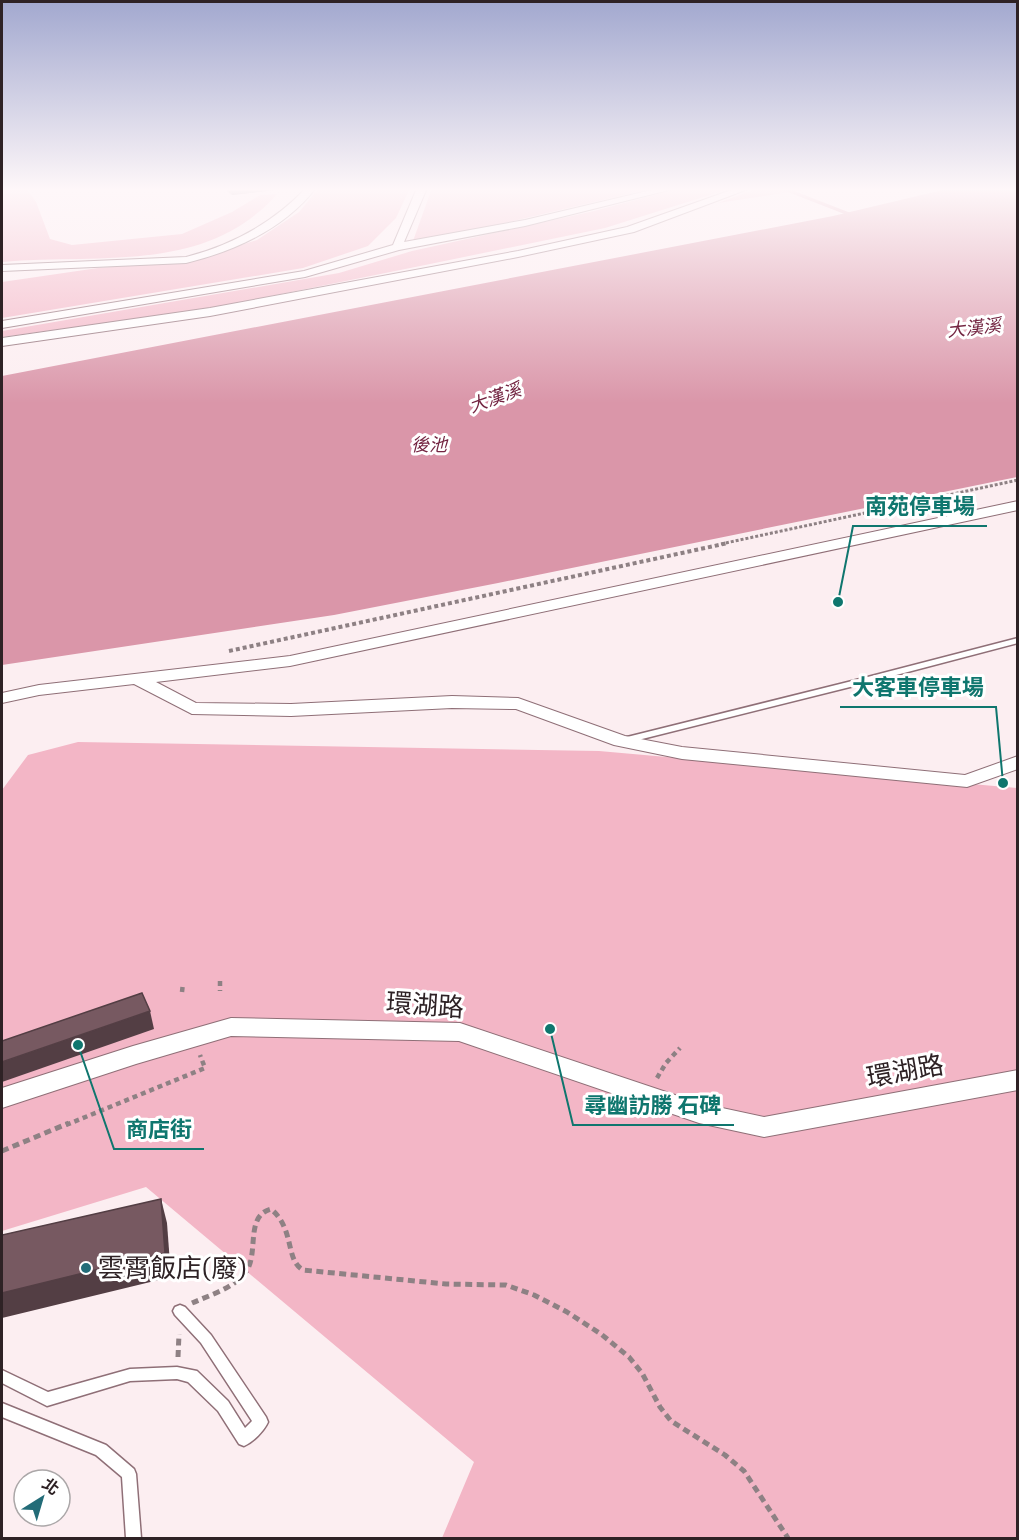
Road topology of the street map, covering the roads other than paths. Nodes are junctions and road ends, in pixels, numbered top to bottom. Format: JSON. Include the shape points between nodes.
{"nodes":[{"id":1,"x":187,"y":260,"type":"edge"},
{"id":2,"x":353,"y":260,"type":"edge"},
{"id":3,"x":487,"y":260,"type":"edge"},
{"id":4,"x":60,"y":267,"type":"junction"},
{"id":5,"x":2,"y":268,"type":"edge"},
{"id":6,"x":2,"y":280,"type":"edge"},
{"id":7,"x":2,"y":325,"type":"edge"},
{"id":8,"x":2,"y":342,"type":"edge"},
{"id":9,"x":1017,"y":505,"type":"edge"},
{"id":10,"x":1017,"y":640,"type":"edge"},
{"id":11,"x":139,"y":680,"type":"junction"},
{"id":12,"x":2,"y":698,"type":"edge"},
{"id":13,"x":621,"y":741,"type":"junction"},
{"id":14,"x":1017,"y":762,"type":"edge"},
{"id":15,"x":1017,"y":1080,"type":"edge"},
{"id":16,"x":2,"y":1098,"type":"edge"},
{"id":17,"x":180,"y":1311,"type":"road end"},
{"id":18,"x":2,"y":1376,"type":"edge"},
{"id":19,"x":2,"y":1410,"type":"edge"},
{"id":20,"x":134,"y":1539,"type":"edge"}],
"edges":[{"from":1,"to":4,"type":"street"},
{"from":2,"to":7,"type":"street","via":[[305,274]]},
{"from":3,"to":8,"type":"street","via":[[210,312]]},
{"from":4,"to":5,"type":"street"},
{"from":4,"to":6,"type":"street"},
{"from":9,"to":11,"type":"street","via":[[290,661]]},
{"from":10,"to":13,"type":"lane"},
{"from":11,"to":12,"type":"street","via":[[39,690]]},
{"from":11,"to":13,"type":"street","via":[[192,708],[291,710],[452,702],[518,704]]},
{"from":13,"to":14,"type":"street","via":[[682,753],[967,781]]},
{"from":15,"to":16,"type":"street","name":"環湖路","via":[[764,1127],[699,1113],[460,1032],[231,1027],[133,1054]]},
{"from":17,"to":18,"type":"lane","via":[[206,1339],[261,1422],[244,1438],[223,1406],[192,1376],[130,1375],[47,1399]]},
{"from":19,"to":20,"type":"lane","via":[[101,1450],[129,1474]]}]}
